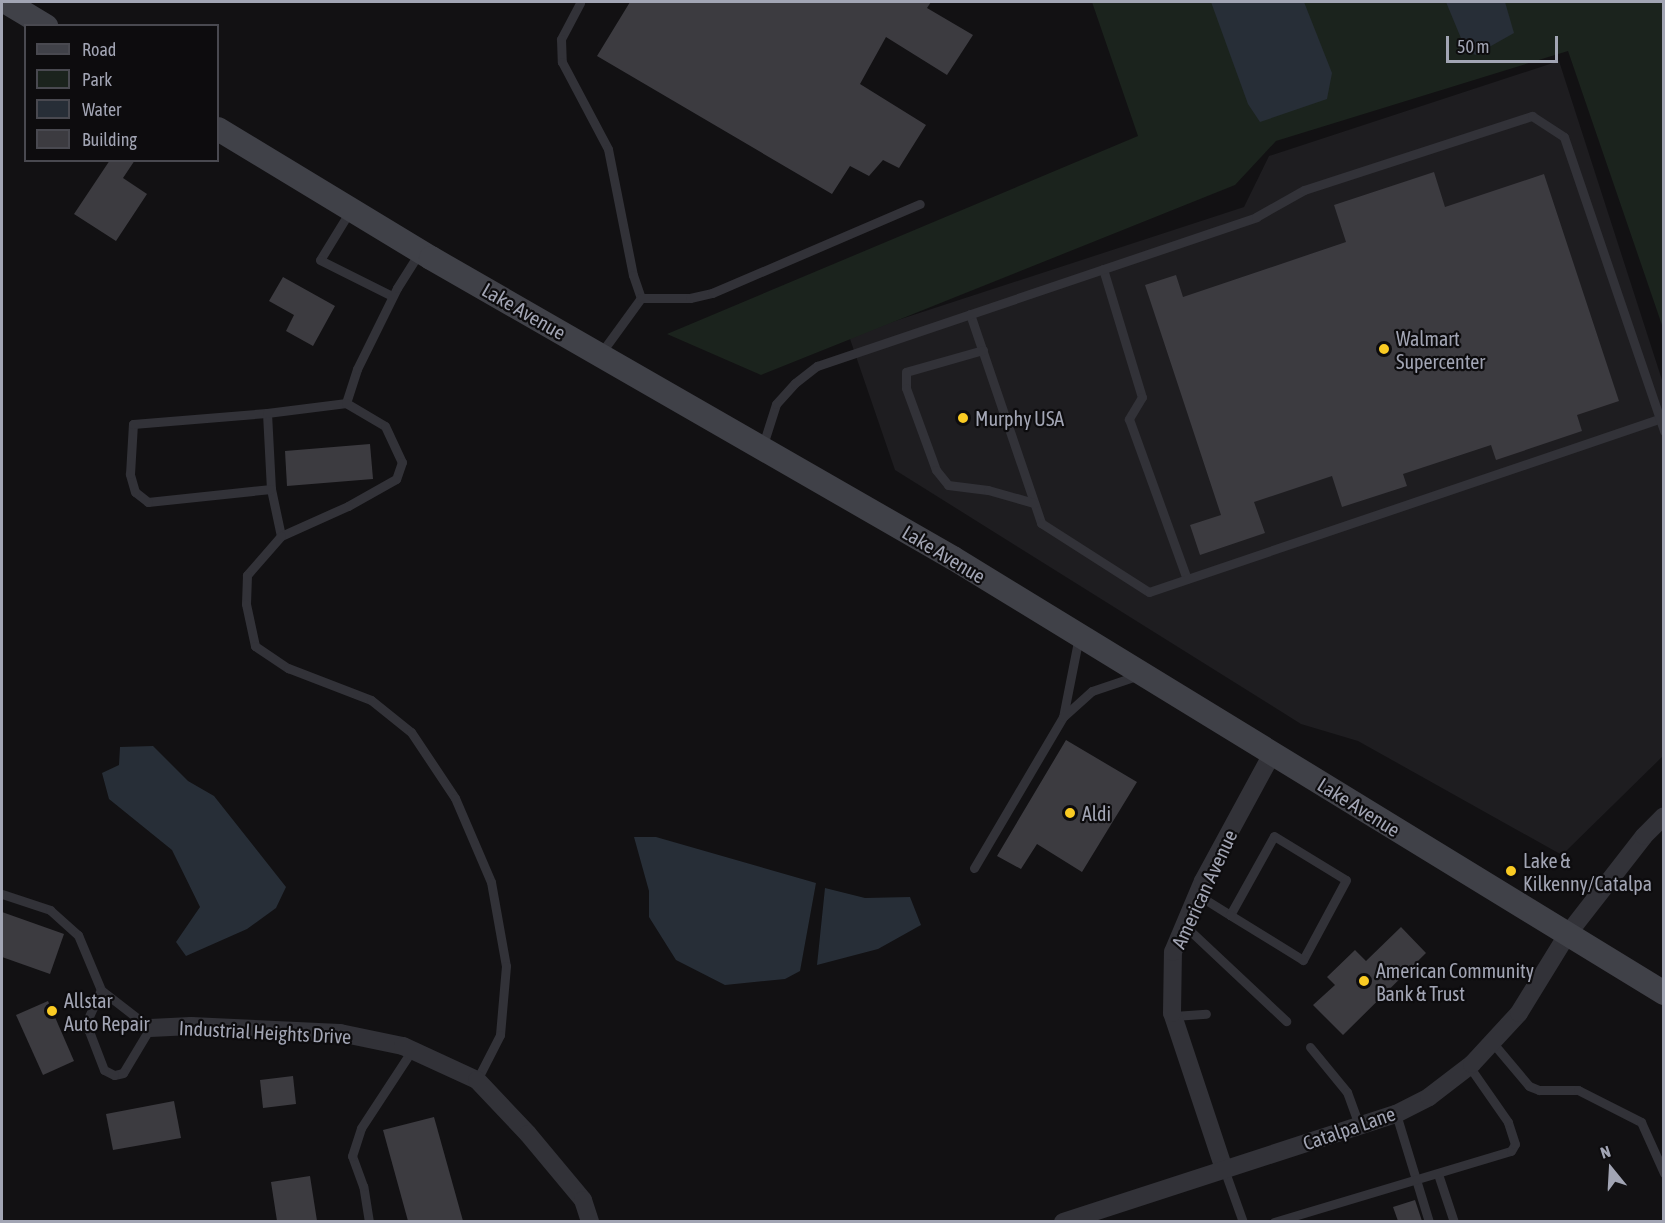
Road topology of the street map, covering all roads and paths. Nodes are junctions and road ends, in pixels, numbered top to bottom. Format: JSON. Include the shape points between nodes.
{"nodes":[{"id":1,"x":580,"y":3,"type":"edge"},
{"id":2,"x":20,"y":5,"type":"edge"},
{"id":3,"x":44,"y":24,"type":"edge"},
{"id":4,"x":219,"y":130,"type":"edge"},
{"id":5,"x":920,"y":204,"type":"dead end"},
{"id":6,"x":351,"y":210,"type":"junction"},
{"id":7,"x":420,"y":251,"type":"junction"},
{"id":8,"x":1103,"y":269,"type":"junction"},
{"id":9,"x":392,"y":296,"type":"junction"},
{"id":10,"x":641,"y":298,"type":"junction"},
{"id":11,"x":970,"y":314,"type":"junction"},
{"id":12,"x":983,"y":351,"type":"junction"},
{"id":13,"x":600,"y":355,"type":"junction"},
{"id":14,"x":346,"y":403,"type":"junction"},
{"id":15,"x":267,"y":413,"type":"junction"},
{"id":16,"x":1659,"y":419,"type":"junction"},
{"id":17,"x":1664,"y":431,"type":"edge"},
{"id":18,"x":762,"y":448,"type":"junction"},
{"id":19,"x":271,"y":489,"type":"junction"},
{"id":20,"x":1034,"y":502,"type":"junction"},
{"id":21,"x":281,"y":536,"type":"junction"},
{"id":22,"x":1187,"y":579,"type":"junction"},
{"id":23,"x":1079,"y":636,"type":"junction"},
{"id":24,"x":1142,"y":674,"type":"junction"},
{"id":25,"x":1063,"y":717,"type":"junction"},
{"id":26,"x":1272,"y":754,"type":"junction"},
{"id":27,"x":1664,"y":816,"type":"edge"},
{"id":28,"x":974,"y":868,"type":"dead end"},
{"id":29,"x":2,"y":894,"type":"edge"},
{"id":30,"x":1198,"y":895,"type":"junction"},
{"id":31,"x":1230,"y":915,"type":"junction"},
{"id":32,"x":1185,"y":926,"type":"junction"},
{"id":33,"x":1567,"y":935,"type":"junction"},
{"id":34,"x":102,"y":990,"type":"junction"},
{"id":35,"x":1664,"y":993,"type":"edge"},
{"id":36,"x":1206,"y":1014,"type":"dead end"},
{"id":37,"x":1174,"y":1016,"type":"junction"},
{"id":38,"x":1286,"y":1021,"type":"dead end"},
{"id":39,"x":150,"y":1028,"type":"junction"},
{"id":40,"x":1492,"y":1042,"type":"junction"},
{"id":41,"x":1310,"y":1047,"type":"dead end"},
{"id":42,"x":412,"y":1050,"type":"junction"},
{"id":43,"x":1468,"y":1066,"type":"junction"},
{"id":44,"x":477,"y":1080,"type":"junction"},
{"id":45,"x":1396,"y":1114,"type":"junction"},
{"id":46,"x":1359,"y":1125,"type":"junction"},
{"id":47,"x":1224,"y":1169,"type":"junction"},
{"id":48,"x":1664,"y":1173,"type":"edge"},
{"id":49,"x":1438,"y":1174,"type":"junction"},
{"id":50,"x":1416,"y":1180,"type":"junction"},
{"id":51,"x":369,"y":1221,"type":"edge"},
{"id":52,"x":590,"y":1221,"type":"edge"},
{"id":53,"x":1063,"y":1221,"type":"edge"},
{"id":54,"x":1243,"y":1221,"type":"edge"},
{"id":55,"x":1274,"y":1221,"type":"edge"},
{"id":56,"x":1429,"y":1221,"type":"edge"},
{"id":57,"x":1454,"y":1221,"type":"edge"}],
"edges":[{"from":1,"to":10,"type":"lane","via":[[561,39],[562,62],[608,149]]},
{"from":2,"to":3,"type":"street"},
{"from":4,"to":6,"type":"street","name":"Lake Avenue"},
{"from":5,"to":10,"type":"lane","via":[[712,292],[690,298]]},
{"from":6,"to":7,"type":"street","name":"Lake Avenue"},
{"from":6,"to":9,"type":"lane","via":[[320,260]]},
{"from":7,"to":9,"type":"lane"},
{"from":7,"to":13,"type":"street","name":"Lake Avenue"},
{"from":8,"to":11,"type":"lane"},
{"from":8,"to":16,"type":"lane","via":[[1256,217],[1304,190],[1532,116],[1564,137]]},
{"from":8,"to":22,"type":"lane","via":[[1142,397],[1129,419]]},
{"from":9,"to":14,"type":"lane","via":[[357,369]]},
{"from":10,"to":13,"type":"lane"},
{"from":11,"to":12,"type":"lane"},
{"from":11,"to":18,"type":"lane","via":[[817,366],[777,404]]},
{"from":12,"to":20,"type":"lane"},
{"from":12,"to":20,"type":"lane","via":[[906,372],[906,388],[936,470],[948,485]]},
{"from":13,"to":18,"type":"street","name":"Lake Avenue"},
{"from":14,"to":15,"type":"lane"},
{"from":14,"to":21,"type":"lane","via":[[385,426],[402,462],[396,479]]},
{"from":15,"to":19,"type":"lane"},
{"from":15,"to":19,"type":"lane","via":[[133,424],[130,474],[135,492],[148,502]]},
{"from":16,"to":17,"type":"lane"},
{"from":16,"to":22,"type":"lane"},
{"from":18,"to":23,"type":"street","name":"Lake Avenue"},
{"from":19,"to":21,"type":"lane"},
{"from":20,"to":22,"type":"lane","via":[[1041,524],[1149,592]]},
{"from":21,"to":44,"type":"lane","via":[[247,575],[246,604],[255,646],[288,668],[370,700],[411,732],[455,798],[491,882],[506,966],[500,1035]]},
{"from":23,"to":24,"type":"street","name":"Lake Avenue"},
{"from":23,"to":25,"type":"lane"},
{"from":24,"to":25,"type":"lane","via":[[1092,691]]},
{"from":24,"to":26,"type":"street","name":"Lake Avenue"},
{"from":25,"to":28,"type":"lane"},
{"from":26,"to":30,"type":"street","name":"American Avenue"},
{"from":26,"to":33,"type":"street","name":"Lake Avenue"},
{"from":27,"to":33,"type":"street","name":"Catalpa Lane"},
{"from":29,"to":34,"type":"lane","via":[[50,910],[78,935]]},
{"from":30,"to":31,"type":"lane"},
{"from":30,"to":32,"type":"street","name":"American Avenue"},
{"from":31,"to":31,"type":"lane","via":[[1274,836],[1346,880],[1303,960]]},
{"from":32,"to":37,"type":"street","name":"American Avenue","via":[[1173,952]]},
{"from":32,"to":38,"type":"lane"},
{"from":33,"to":35,"type":"street","name":"Lake Avenue"},
{"from":33,"to":40,"type":"street","name":"Catalpa Lane","via":[[1519,1013]]},
{"from":34,"to":39,"type":"lane"},
{"from":34,"to":39,"type":"lane","via":[[87,1021],[104,1070],[114,1075],[123,1073]]},
{"from":36,"to":37,"type":"lane"},
{"from":37,"to":47,"type":"street","name":"American Avenue"},
{"from":39,"to":42,"type":"street","name":"Industrial Heights Drive","via":[[192,1026],[340,1033]]},
{"from":40,"to":43,"type":"street","name":"Catalpa Lane"},
{"from":40,"to":48,"type":"lane","via":[[1529,1086],[1539,1090],[1578,1090],[1641,1122]]},
{"from":41,"to":46,"type":"lane","via":[[1347,1092]]},
{"from":42,"to":44,"type":"street","name":"Industrial Heights Drive"},
{"from":42,"to":51,"type":"lane","via":[[360,1128],[352,1156],[363,1186]]},
{"from":43,"to":45,"type":"street","name":"Catalpa Lane","via":[[1429,1097]]},
{"from":43,"to":49,"type":"lane","via":[[1508,1122],[1515,1144],[1511,1150]]},
{"from":44,"to":52,"type":"street","name":"Industrial Heights Drive","via":[[583,1200]]},
{"from":45,"to":46,"type":"street","name":"Catalpa Lane"},
{"from":45,"to":50,"type":"lane"},
{"from":46,"to":47,"type":"street","name":"Catalpa Lane"},
{"from":47,"to":53,"type":"street","name":"Catalpa Lane"},
{"from":47,"to":54,"type":"lane"},
{"from":49,"to":50,"type":"lane"},
{"from":49,"to":57,"type":"lane"},
{"from":50,"to":55,"type":"lane"},
{"from":50,"to":56,"type":"lane"}]}
